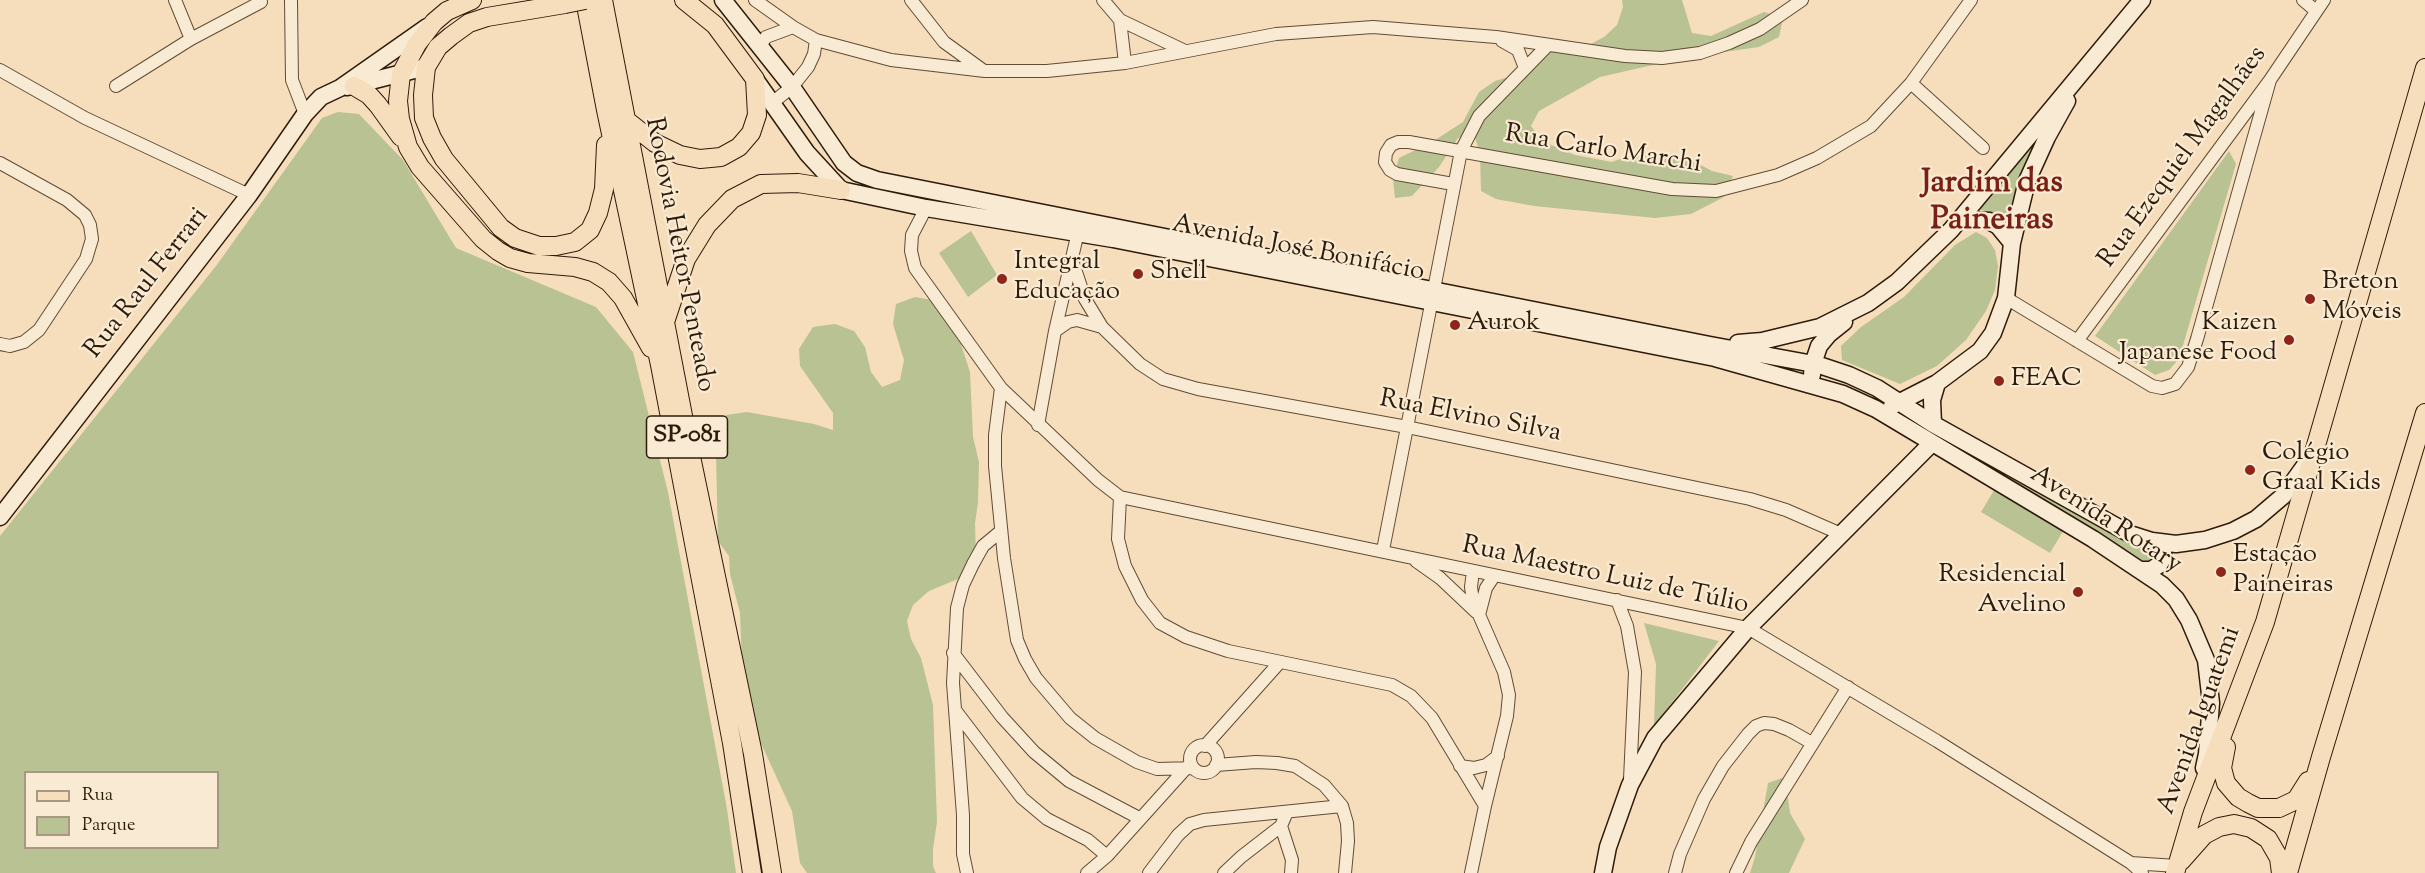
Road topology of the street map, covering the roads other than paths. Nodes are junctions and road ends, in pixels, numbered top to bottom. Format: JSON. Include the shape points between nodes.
{"nodes":[{"id":1,"x":175,"y":0,"type":"edge"},
{"id":2,"x":291,"y":0,"type":"edge"},
{"id":3,"x":472,"y":0,"type":"edge"},
{"id":4,"x":585,"y":0,"type":"edge"},
{"id":5,"x":603,"y":0,"type":"edge"},
{"id":6,"x":684,"y":0,"type":"edge"},
{"id":7,"x":723,"y":0,"type":"edge"},
{"id":8,"x":754,"y":0,"type":"edge"},
{"id":9,"x":911,"y":0,"type":"edge"},
{"id":10,"x":1103,"y":0,"type":"edge"},
{"id":11,"x":1802,"y":0,"type":"edge"},
{"id":12,"x":1971,"y":0,"type":"edge"},
{"id":13,"x":2142,"y":0,"type":"edge"},
{"id":14,"x":2303,"y":0,"type":"edge"},
{"id":15,"x":2324,"y":0,"type":"edge"},
{"id":16,"x":261,"y":2,"type":"dead end"},
{"id":17,"x":447,"y":11,"type":"edge"},
{"id":18,"x":2316,"y":11,"type":"junction"},
{"id":19,"x":1120,"y":20,"type":"junction"},
{"id":20,"x":793,"y":27,"type":"junction"},
{"id":21,"x":1496,"y":37,"type":"junction"},
{"id":22,"x":191,"y":39,"type":"junction"},
{"id":23,"x":816,"y":40,"type":"junction"},
{"id":24,"x":1526,"y":41,"type":"junction"},
{"id":25,"x":1548,"y":45,"type":"junction"},
{"id":26,"x":759,"y":46,"type":"junction"},
{"id":27,"x":1185,"y":51,"type":"junction"},
{"id":28,"x":1536,"y":57,"type":"junction"},
{"id":29,"x":1125,"y":63,"type":"junction"},
{"id":30,"x":2088,"y":63,"type":"junction"},
{"id":31,"x":426,"y":67,"type":"junction"},
{"id":32,"x":1525,"y":68,"type":"junction"},
{"id":33,"x":2425,"y":68,"type":"edge"},
{"id":34,"x":0,"y":70,"type":"edge"},
{"id":35,"x":985,"y":71,"type":"junction"},
{"id":36,"x":401,"y":74,"type":"junction"},
{"id":37,"x":755,"y":79,"type":"junction"},
{"id":38,"x":2271,"y":80,"type":"junction"},
{"id":39,"x":1911,"y":83,"type":"junction"},
{"id":40,"x":116,"y":86,"type":"dead end"},
{"id":41,"x":347,"y":87,"type":"junction"},
{"id":42,"x":792,"y":87,"type":"junction"},
{"id":43,"x":772,"y":103,"type":"junction"},
{"id":44,"x":606,"y":110,"type":"junction"},
{"id":45,"x":304,"y":114,"type":"junction"},
{"id":46,"x":626,"y":120,"type":"junction"},
{"id":47,"x":408,"y":147,"type":"junction"},
{"id":48,"x":1983,"y":148,"type":"dead end"},
{"id":49,"x":1461,"y":151,"type":"junction"},
{"id":50,"x":0,"y":163,"type":"edge"},
{"id":51,"x":1453,"y":184,"type":"junction"},
{"id":52,"x":841,"y":190,"type":"junction"},
{"id":53,"x":249,"y":195,"type":"junction"},
{"id":54,"x":926,"y":208,"type":"junction"},
{"id":55,"x":1960,"y":219,"type":"junction"},
{"id":56,"x":1078,"y":232,"type":"junction"},
{"id":57,"x":2012,"y":243,"type":"junction"},
{"id":58,"x":1072,"y":260,"type":"junction"},
{"id":59,"x":1434,"y":296,"type":"junction"},
{"id":60,"x":2006,"y":298,"type":"junction"},
{"id":61,"x":1868,"y":303,"type":"junction"},
{"id":62,"x":666,"y":321,"type":"junction"},
{"id":63,"x":1102,"y":327,"type":"junction"},
{"id":64,"x":1055,"y":332,"type":"junction"},
{"id":65,"x":2077,"y":341,"type":"junction"},
{"id":66,"x":0,"y":344,"type":"edge"},
{"id":67,"x":1710,"y":345,"type":"junction"},
{"id":68,"x":1813,"y":364,"type":"junction"},
{"id":69,"x":660,"y":365,"type":"junction"},
{"id":70,"x":1936,"y":383,"type":"junction"},
{"id":71,"x":1814,"y":385,"type":"junction"},
{"id":72,"x":1001,"y":388,"type":"junction"},
{"id":73,"x":1900,"y":402,"type":"junction"},
{"id":74,"x":1876,"y":410,"type":"junction"},
{"id":75,"x":2425,"y":412,"type":"edge"},
{"id":76,"x":1934,"y":424,"type":"junction"},
{"id":77,"x":1038,"y":425,"type":"junction"},
{"id":78,"x":1407,"y":427,"type":"junction"},
{"id":79,"x":1932,"y":443,"type":"junction"},
{"id":80,"x":2312,"y":456,"type":"junction"},
{"id":81,"x":1120,"y":497,"type":"junction"},
{"id":82,"x":0,"y":517,"type":"edge"},
{"id":83,"x":1001,"y":531,"type":"junction"},
{"id":84,"x":1841,"y":534,"type":"junction"},
{"id":85,"x":2158,"y":542,"type":"junction"},
{"id":86,"x":1383,"y":550,"type":"junction"},
{"id":87,"x":1410,"y":557,"type":"junction"},
{"id":88,"x":2141,"y":570,"type":"junction"},
{"id":89,"x":1473,"y":571,"type":"junction"},
{"id":90,"x":1494,"y":576,"type":"junction"},
{"id":91,"x":1617,"y":600,"type":"junction"},
{"id":92,"x":1479,"y":615,"type":"junction"},
{"id":93,"x":2265,"y":622,"type":"junction"},
{"id":94,"x":1748,"y":628,"type":"junction"},
{"id":95,"x":953,"y":653,"type":"junction"},
{"id":96,"x":1281,"y":662,"type":"junction"},
{"id":97,"x":1848,"y":687,"type":"junction"},
{"id":98,"x":954,"y":709,"type":"junction"},
{"id":99,"x":1229,"y":719,"type":"junction"},
{"id":100,"x":1633,"y":725,"type":"junction"},
{"id":101,"x":1655,"y":738,"type":"junction"},
{"id":102,"x":1812,"y":743,"type":"junction"},
{"id":103,"x":1205,"y":746,"type":"junction"},
{"id":104,"x":1498,"y":756,"type":"junction"},
{"id":105,"x":2321,"y":757,"type":"junction"},
{"id":106,"x":1216,"y":759,"type":"junction"},
{"id":107,"x":1189,"y":766,"type":"junction"},
{"id":108,"x":1460,"y":766,"type":"junction"},
{"id":109,"x":1630,"y":785,"type":"junction"},
{"id":110,"x":1342,"y":806,"type":"junction"},
{"id":111,"x":1485,"y":806,"type":"junction"},
{"id":112,"x":1287,"y":812,"type":"junction"},
{"id":113,"x":2193,"y":812,"type":"junction"},
{"id":114,"x":1139,"y":818,"type":"junction"},
{"id":115,"x":1281,"y":826,"type":"junction"},
{"id":116,"x":1107,"y":856,"type":"junction"},
{"id":117,"x":2131,"y":863,"type":"junction"},
{"id":118,"x":2176,"y":870,"type":"edge"},
{"id":119,"x":752,"y":873,"type":"edge"},
{"id":120,"x":772,"y":873,"type":"edge"},
{"id":121,"x":967,"y":873,"type":"edge"},
{"id":122,"x":1087,"y":873,"type":"edge"},
{"id":123,"x":1149,"y":873,"type":"edge"},
{"id":124,"x":1224,"y":873,"type":"edge"},
{"id":125,"x":1291,"y":873,"type":"edge"},
{"id":126,"x":1345,"y":873,"type":"edge"},
{"id":127,"x":1471,"y":873,"type":"edge"},
{"id":128,"x":1602,"y":873,"type":"edge"},
{"id":129,"x":1675,"y":873,"type":"edge"},
{"id":130,"x":1736,"y":873,"type":"edge"},
{"id":131,"x":2142,"y":873,"type":"edge"},
{"id":132,"x":2281,"y":873,"type":"edge"},
{"id":133,"x":2288,"y":873,"type":"edge"}],
"edges":[{"from":1,"to":22,"type":"street"},
{"from":2,"to":45,"type":"street","via":[[292,80]]},
{"from":3,"to":17,"type":"main road"},
{"from":4,"to":31,"type":"main road","bridge":true,"via":[[469,23],[438,47]]},
{"from":4,"to":44,"type":"main road","name":"Rodovia Heitor Penteado","number":"SP-081"},
{"from":5,"to":46,"type":"main road","name":"Rodovia Heitor Penteado","number":"SP-081"},
{"from":6,"to":37,"type":"main road","via":[[715,25]]},
{"from":7,"to":26,"type":"main road","name":"Avenida José Bonifácio"},
{"from":8,"to":20,"type":"street"},
{"from":9,"to":35,"type":"street","via":[[944,42]]},
{"from":10,"to":19,"type":"street"},
{"from":11,"to":25,"type":"street","via":[[1760,29],[1700,53],[1662,58]]},
{"from":12,"to":39,"type":"street","name":"Rua Carlo Marchi"},
{"from":13,"to":30,"type":"main road","name":"Avenida José Bonifácio"},
{"from":14,"to":18,"type":"street"},
{"from":15,"to":18,"type":"street","name":"Rua Ezequiel Magalhães"},
{"from":16,"to":22,"type":"street"},
{"from":17,"to":36,"type":"main road","via":[[417,44]]},
{"from":17,"to":41,"type":"main road"},
{"from":18,"to":38,"type":"street","name":"Rua Ezequiel Magalhães"},
{"from":19,"to":27,"type":"street"},
{"from":19,"to":29,"type":"street"},
{"from":20,"to":23,"type":"street"},
{"from":20,"to":26,"type":"street","via":[[766,37]]},
{"from":21,"to":24,"type":"street"},
{"from":21,"to":27,"type":"street","via":[[1362,28],[1276,34]]},
{"from":21,"to":32,"type":"street","via":[[1518,50]]},
{"from":22,"to":40,"type":"street"},
{"from":23,"to":35,"type":"street","via":[[891,60]]},
{"from":23,"to":42,"type":"street","via":[[808,67]]},
{"from":24,"to":25,"type":"street"},
{"from":24,"to":28,"type":"street"},
{"from":25,"to":28,"type":"street"},
{"from":26,"to":42,"type":"main road","name":"Avenida José Bonifácio"},
{"from":27,"to":29,"type":"street"},
{"from":28,"to":32,"type":"street"},
{"from":29,"to":35,"type":"street","via":[[1047,71]]},
{"from":30,"to":55,"type":"main road","name":"Avenida José Bonifácio"},
{"from":30,"to":57,"type":"main road","via":[[2027,181]]},
{"from":31,"to":36,"type":"main road"},
{"from":31,"to":44,"type":"main road","via":[[424,118],[444,159],[501,228],[538,246],[575,242],[590,230],[604,189]]},
{"from":32,"to":49,"type":"street","via":[[1479,116]]},
{"from":33,"to":80,"type":"main road","name":"Avenida Iguatemi"},
{"from":34,"to":53,"type":"street","via":[[85,118]]},
{"from":36,"to":41,"type":"main road"},
{"from":36,"to":47,"type":"main road","via":[[399,110]]},
{"from":37,"to":43,"type":"main road"},
{"from":37,"to":46,"type":"main road","via":[[757,115],[751,133],[739,147],[721,157],[700,159],[680,155]]},
{"from":38,"to":65,"type":"street","name":"Rua Ezequiel Magalhães"},
{"from":38,"to":65,"type":"street","via":[[2188,367],[2175,384],[2152,387]]},
{"from":39,"to":48,"type":"street"},
{"from":39,"to":49,"type":"street","name":"Rua Carlo Marchi","via":[[1870,126],[1817,158],[1778,175],[1716,191],[1624,182]]},
{"from":41,"to":45,"type":"main road","name":"Rua Raul Ferrari","via":[[321,97]]},
{"from":41,"to":47,"type":"main road","via":[[369,95]]},
{"from":42,"to":43,"type":"street"},
{"from":42,"to":59,"type":"main road","name":"Avenida José Bonifácio","via":[[844,163],[877,180]]},
{"from":43,"to":52,"type":"main road","via":[[807,153]]},
{"from":44,"to":69,"type":"main road","name":"Rodovia Heitor Penteado","number":"SP-081"},
{"from":45,"to":53,"type":"main road","name":"Rua Raul Ferrari"},
{"from":46,"to":62,"type":"main road","name":"Rodovia Heitor Penteado","number":"SP-081"},
{"from":47,"to":69,"type":"main road","via":[[483,239],[498,251],[528,263],[576,267],[609,282],[623,298]]},
{"from":49,"to":51,"type":"street"},
{"from":49,"to":51,"type":"street","name":"Rua Carlo Marchi","via":[[1398,142],[1386,153],[1385,162],[1397,174]]},
{"from":50,"to":66,"type":"street","via":[[76,207],[90,225],[92,239],[86,259],[39,330],[24,342]]},
{"from":51,"to":59,"type":"street"},
{"from":52,"to":54,"type":"main road","name":"Avenida José Bonifácio"},
{"from":52,"to":62,"type":"main road","via":[[798,183],[760,184],[732,199],[707,225],[686,259]]},
{"from":53,"to":82,"type":"main road","name":"Rua Raul Ferrari"},
{"from":54,"to":56,"type":"main road","name":"Avenida José Bonifácio"},
{"from":54,"to":72,"type":"street","via":[[912,235],[915,268]]},
{"from":55,"to":57,"type":"main road","via":[[1989,221]]},
{"from":55,"to":61,"type":"main road","name":"Avenida José Bonifácio","via":[[1897,282]]},
{"from":56,"to":58,"type":"street"},
{"from":56,"to":59,"type":"main road","name":"Avenida José Bonifácio"},
{"from":57,"to":60,"type":"main road"},
{"from":58,"to":63,"type":"street","name":"Rua Elvino Silva","via":[[1085,299]]},
{"from":58,"to":64,"type":"street"},
{"from":59,"to":67,"type":"main road","name":"Avenida José Bonifácio"},
{"from":59,"to":71,"type":"main road","name":"Avenida José Bonifácio","via":[[1715,358]]},
{"from":59,"to":78,"type":"street"},
{"from":60,"to":65,"type":"street"},
{"from":60,"to":70,"type":"main road","via":[[1993,333],[1980,351]]},
{"from":61,"to":67,"type":"main road","name":"Avenida José Bonifácio","via":[[1820,327],[1762,341]]},
{"from":61,"to":68,"type":"main road","via":[[1829,334],[1819,346]]},
{"from":62,"to":120,"type":"main road","name":"Rodovia Heitor Penteado","number":"SP-081","via":[[753,754]]},
{"from":63,"to":64,"type":"street","via":[[1077,320]]},
{"from":63,"to":78,"type":"street","name":"Rua Elvino Silva","via":[[1140,364],[1163,379],[1198,389]]},
{"from":64,"to":77,"type":"street"},
{"from":67,"to":68,"type":"main road","name":"Avenida José Bonifácio"},
{"from":68,"to":71,"type":"main road"},
{"from":68,"to":73,"type":"main road","name":"Avenida José Bonifácio","via":[[1849,375]]},
{"from":69,"to":119,"type":"main road","name":"Rodovia Heitor Penteado","number":"SP-081","via":[[730,731]]},
{"from":70,"to":73,"type":"main road"},
{"from":70,"to":76,"type":"main road","via":[[1932,400]]},
{"from":71,"to":74,"type":"main road","name":"Avenida José Bonifácio"},
{"from":72,"to":77,"type":"street"},
{"from":72,"to":83,"type":"street","via":[[995,435]]},
{"from":73,"to":74,"type":"main road"},
{"from":73,"to":76,"type":"main road","name":"Avenida José Bonifácio"},
{"from":74,"to":79,"type":"main road","name":"Avenida Rotary"},
{"from":75,"to":105,"type":"main road"},
{"from":76,"to":85,"type":"main road","name":"Avenida Rotary","via":[[2130,534]]},
{"from":77,"to":81,"type":"street"},
{"from":78,"to":84,"type":"street","name":"Rua Elvino Silva","via":[[1750,499]]},
{"from":78,"to":86,"type":"street"},
{"from":79,"to":84,"type":"main road"},
{"from":79,"to":88,"type":"main road","name":"Avenida Rotary"},
{"from":80,"to":85,"type":"main road","name":"Avenida Rotary","via":[[2283,496],[2256,519],[2205,540]]},
{"from":80,"to":93,"type":"main road","name":"Avenida Iguatemi"},
{"from":81,"to":86,"type":"street","name":"Rua Maestro Luiz de Túlio"},
{"from":81,"to":96,"type":"street","via":[[1118,539],[1125,566],[1142,600],[1160,623],[1186,637],[1228,651]]},
{"from":83,"to":95,"type":"street","via":[[983,546],[963,585]]},
{"from":83,"to":107,"type":"street","via":[[1017,640],[1035,678],[1070,718],[1095,738],[1157,769]]},
{"from":84,"to":94,"type":"main road"},
{"from":85,"to":88,"type":"main road","via":[[2163,549],[2159,566]]},
{"from":86,"to":87,"type":"street","name":"Rua Maestro Luiz de Túlio"},
{"from":87,"to":89,"type":"street","name":"Rua Maestro Luiz de Túlio"},
{"from":87,"to":92,"type":"street","via":[[1440,578]]},
{"from":88,"to":113,"type":"main road","name":"Avenida Rotary","via":[[2176,599],[2206,660],[2211,703],[2208,743]]},
{"from":89,"to":90,"type":"street","name":"Rua Maestro Luiz de Túlio"},
{"from":89,"to":92,"type":"street","via":[[1473,601]]},
{"from":90,"to":91,"type":"street","name":"Rua Maestro Luiz de Túlio"},
{"from":90,"to":92,"type":"street","via":[[1485,588]]},
{"from":91,"to":94,"type":"street","name":"Rua Maestro Luiz de Túlio"},
{"from":91,"to":100,"type":"street","via":[[1627,626],[1635,672]]},
{"from":92,"to":104,"type":"street","via":[[1504,672],[1509,695]]},
{"from":93,"to":105,"type":"main road","via":[[2225,747],[2222,768],[2226,783],[2247,803],[2279,808],[2296,800]]},
{"from":93,"to":113,"type":"main road","name":"Avenida Iguatemi"},
{"from":94,"to":97,"type":"street","name":"Rua Maestro Luiz de Túlio"},
{"from":94,"to":101,"type":"main road"},
{"from":95,"to":98,"type":"street"},
{"from":95,"to":114,"type":"street","via":[[1034,752],[1069,781]]},
{"from":96,"to":99,"type":"street"},
{"from":96,"to":108,"type":"street","via":[[1392,685],[1411,696],[1432,718]]},
{"from":97,"to":102,"type":"street"},
{"from":97,"to":117,"type":"street","name":"Rua Maestro Luiz de Túlio"},
{"from":98,"to":116,"type":"street","via":[[1022,798],[1047,819],[1088,840]]},
{"from":98,"to":121,"type":"street"},
{"from":99,"to":103,"type":"street"},
{"from":99,"to":106,"type":"street"},
{"from":100,"to":101,"type":"street","via":[[1639,733]]},
{"from":100,"to":109,"type":"street"},
{"from":101,"to":109,"type":"main road"},
{"from":102,"to":129,"type":"street","via":[[1774,724],[1756,726],[1723,766],[1704,799]]},
{"from":102,"to":130,"type":"street"},
{"from":103,"to":106,"type":"street"},
{"from":103,"to":107,"type":"street","via":[[1194,749]]},
{"from":104,"to":108,"type":"street","via":[[1486,765]]},
{"from":104,"to":111,"type":"street"},
{"from":105,"to":133,"type":"main road"},
{"from":106,"to":107,"type":"street","via":[[1206,773]]},
{"from":106,"to":110,"type":"street","via":[[1294,766],[1324,784]]},
{"from":107,"to":114,"type":"street"},
{"from":108,"to":111,"type":"street"},
{"from":109,"to":128,"type":"main road"},
{"from":110,"to":112,"type":"street"},
{"from":110,"to":126,"type":"street","via":[[1348,841]]},
{"from":111,"to":127,"type":"street"},
{"from":112,"to":115,"type":"street"},
{"from":112,"to":123,"type":"street","via":[[1190,824]]},
{"from":113,"to":118,"type":"main road","name":"Avenida Iguatemi"},
{"from":114,"to":116,"type":"street"},
{"from":115,"to":124,"type":"street"},
{"from":115,"to":125,"type":"street","via":[[1292,860]]},
{"from":116,"to":122,"type":"street"},
{"from":117,"to":118,"type":"street"},
{"from":117,"to":131,"type":"street","name":"Rua Maestro Luiz de Túlio"},
{"from":118,"to":132,"type":"main road","via":[[2204,835],[2234,824],[2251,828],[2268,839],[2279,858]]}]}
